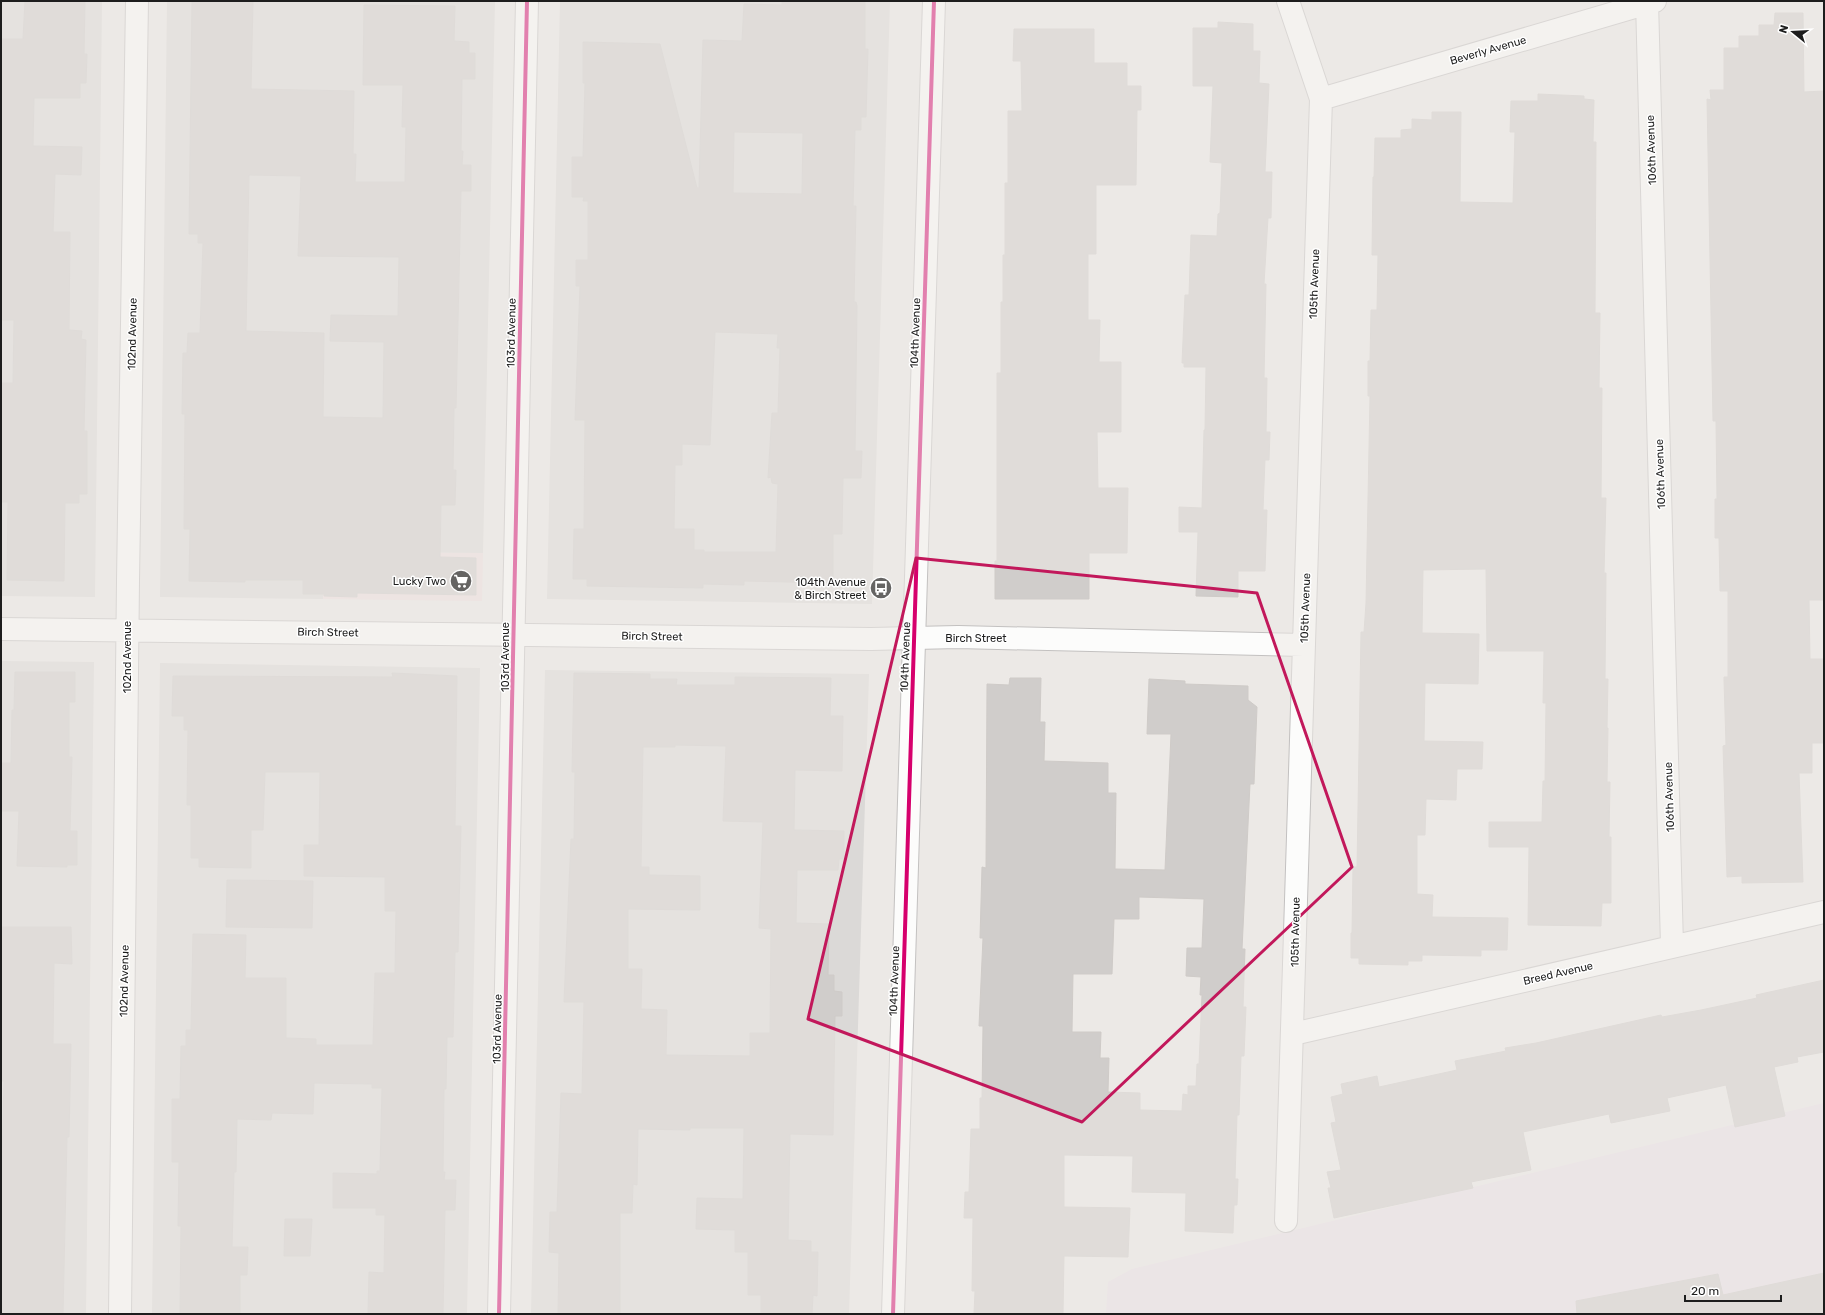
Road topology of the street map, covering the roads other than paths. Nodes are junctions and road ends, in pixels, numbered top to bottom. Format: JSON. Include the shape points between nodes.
{"nodes":[{"id":1,"x":137,"y":1,"type":"edge"},
{"id":2,"x":527,"y":1,"type":"edge"},
{"id":3,"x":934,"y":1,"type":"edge"},
{"id":4,"x":1288,"y":1,"type":"edge"},
{"id":5,"x":1650,"y":2,"type":"edge"},
{"id":6,"x":1321,"y":99,"type":"junction"},
{"id":7,"x":1,"y":629,"type":"edge"},
{"id":8,"x":127,"y":630,"type":"junction"},
{"id":9,"x":514,"y":635,"type":"junction"},
{"id":10,"x":915,"y":638,"type":"junction"},
{"id":11,"x":1304,"y":645,"type":"junction"},
{"id":12,"x":1824,"y":912,"type":"edge"},
{"id":13,"x":1672,"y":946,"type":"junction"},
{"id":14,"x":1292,"y":1034,"type":"junction"},
{"id":15,"x":1286,"y":1221,"type":"dead end"},
{"id":16,"x":120,"y":1314,"type":"edge"},
{"id":17,"x":499,"y":1314,"type":"edge"},
{"id":18,"x":893,"y":1314,"type":"edge"}],
"edges":[{"from":1,"to":8,"type":"street","name":"102nd Avenue"},
{"from":2,"to":9,"type":"street","name":"103rd Avenue"},
{"from":3,"to":10,"type":"street","name":"104th Avenue"},
{"from":4,"to":6,"type":"street","name":"105th Avenue"},
{"from":5,"to":6,"type":"street","name":"Beverly Avenue"},
{"from":5,"to":13,"type":"street","name":"106th Avenue"},
{"from":6,"to":11,"type":"street","name":"105th Avenue"},
{"from":7,"to":8,"type":"street","name":"Birch Street"},
{"from":8,"to":9,"type":"street","name":"Birch Street"},
{"from":8,"to":16,"type":"street","name":"102nd Avenue"},
{"from":9,"to":10,"type":"street","name":"Birch Street"},
{"from":9,"to":17,"type":"street","name":"103rd Avenue"},
{"from":10,"to":11,"type":"street","name":"Birch Street"},
{"from":10,"to":18,"type":"street","name":"104th Avenue"},
{"from":11,"to":14,"type":"street","name":"105th Avenue"},
{"from":12,"to":13,"type":"street","name":"Breed Avenue"},
{"from":13,"to":14,"type":"street","name":"Breed Avenue"},
{"from":14,"to":15,"type":"street","name":"105th Avenue"}]}
